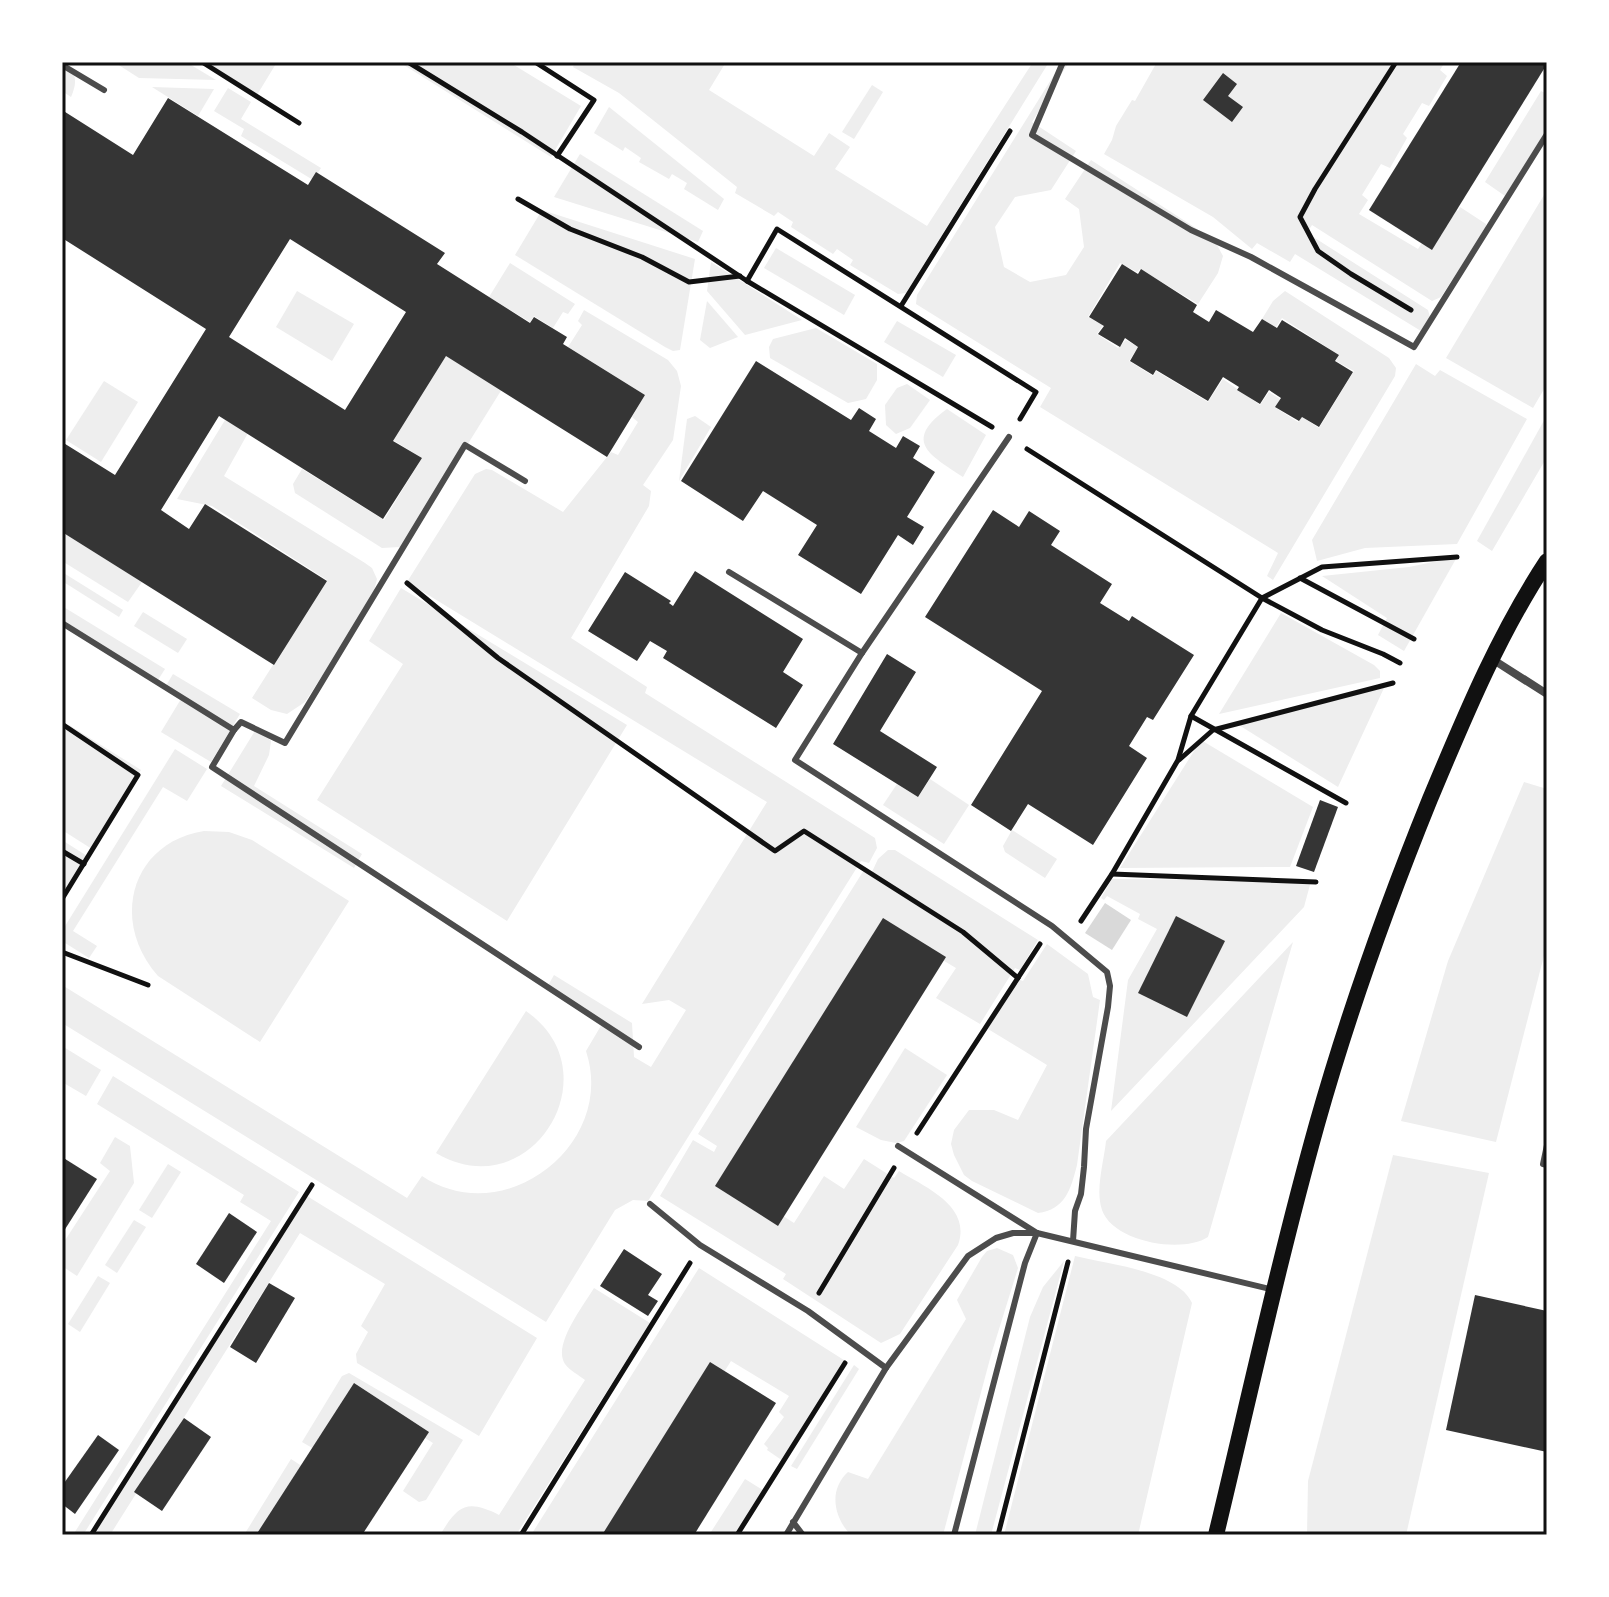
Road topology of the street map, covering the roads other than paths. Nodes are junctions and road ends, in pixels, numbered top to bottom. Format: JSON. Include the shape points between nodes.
{"nodes":[{"id":1,"x":1063,"y":62,"type":"edge"},
{"id":2,"x":62,"y":65,"type":"edge"},
{"id":3,"x":104,"y":90,"type":"dead end"},
{"id":4,"x":1547,"y":134,"type":"edge"},
{"id":5,"x":1009,"y":437,"type":"road end"},
{"id":6,"x":525,"y":481,"type":"dead end"},
{"id":7,"x":1547,"y":561,"type":"edge"},
{"id":8,"x":729,"y":572,"type":"dead end"},
{"id":9,"x":62,"y":623,"type":"edge"},
{"id":10,"x":862,"y":653,"type":"junction"},
{"id":11,"x":1492,"y":659,"type":"junction"},
{"id":12,"x":1547,"y":694,"type":"edge"},
{"id":13,"x":234,"y":730,"type":"junction"},
{"id":14,"x":639,"y":1047,"type":"dead end"},
{"id":15,"x":1547,"y":1145,"type":"edge"},
{"id":16,"x":898,"y":1146,"type":"dead end"},
{"id":17,"x":1547,"y":1165,"type":"edge"},
{"id":18,"x":650,"y":1204,"type":"dead end"},
{"id":19,"x":1037,"y":1233,"type":"junction"},
{"id":20,"x":1073,"y":1241,"type":"junction"},
{"id":21,"x":1274,"y":1290,"type":"junction"},
{"id":22,"x":886,"y":1368,"type":"junction"},
{"id":23,"x":793,"y":1522,"type":"junction"},
{"id":24,"x":786,"y":1535,"type":"edge"},
{"id":25,"x":803,"y":1535,"type":"edge"},
{"id":26,"x":954,"y":1535,"type":"edge"},
{"id":27,"x":1216,"y":1535,"type":"edge"}],
"edges":[{"from":1,"to":4,"type":"lane","via":[[1032,135],[1191,230],[1414,347]]},
{"from":2,"to":3,"type":"lane"},
{"from":5,"to":10,"type":"lane"},
{"from":6,"to":13,"type":"lane","via":[[465,445],[285,743],[241,722]]},
{"from":7,"to":11,"type":"main road"},
{"from":8,"to":10,"type":"lane"},
{"from":9,"to":13,"type":"lane"},
{"from":10,"to":20,"type":"lane","via":[[795,760],[1052,926],[1107,972],[1110,986]]},
{"from":11,"to":12,"type":"street"},
{"from":11,"to":21,"type":"main road","via":[[1380,924],[1317,1123]]},
{"from":13,"to":14,"type":"lane","via":[[212,767]]},
{"from":15,"to":17,"type":"lane"},
{"from":16,"to":19,"type":"lane"},
{"from":18,"to":22,"type":"lane","via":[[700,1245],[808,1311]]},
{"from":19,"to":20,"type":"lane"},
{"from":19,"to":22,"type":"lane","via":[[996,1238],[968,1256]]},
{"from":19,"to":26,"type":"lane"},
{"from":20,"to":21,"type":"lane"},
{"from":21,"to":27,"type":"main road"},
{"from":22,"to":23,"type":"lane"},
{"from":23,"to":24,"type":"lane"},
{"from":23,"to":25,"type":"lane"}]}
